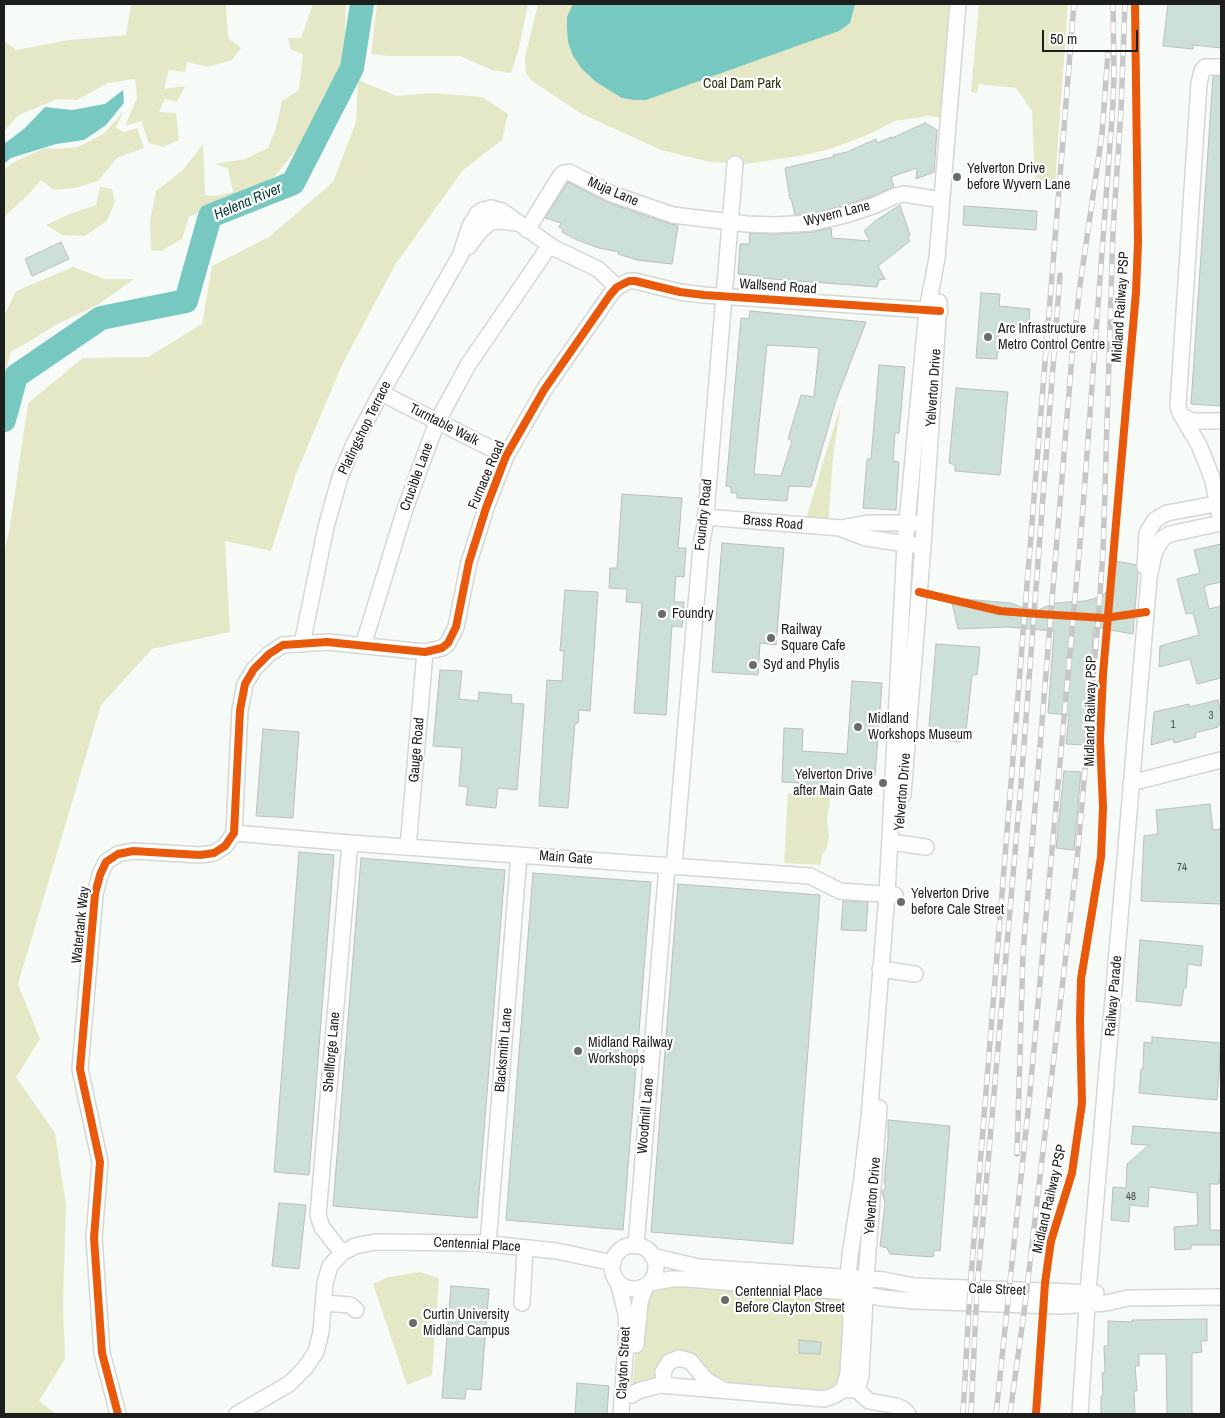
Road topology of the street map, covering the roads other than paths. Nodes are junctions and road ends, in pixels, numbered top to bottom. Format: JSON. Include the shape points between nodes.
{"nodes":[{"id":1,"x":958,"y":4,"type":"edge"},
{"id":2,"x":1221,"y":67,"type":"edge"},
{"id":3,"x":735,"y":164,"type":"dead end"},
{"id":4,"x":942,"y":200,"type":"junction"},
{"id":5,"x":730,"y":222,"type":"junction"},
{"id":6,"x":522,"y":227,"type":"junction"},
{"id":7,"x":550,"y":246,"type":"junction"},
{"id":8,"x":617,"y":287,"type":"junction"},
{"id":9,"x":724,"y":296,"type":"junction"},
{"id":10,"x":934,"y":310,"type":"junction"},
{"id":11,"x":381,"y":393,"type":"junction"},
{"id":12,"x":1184,"y":417,"type":"junction"},
{"id":13,"x":1221,"y":421,"type":"edge"},
{"id":14,"x":437,"y":422,"type":"junction"},
{"id":15,"x":506,"y":456,"type":"junction"},
{"id":16,"x":1220,"y":503,"type":"edge"},
{"id":17,"x":1185,"y":510,"type":"junction"},
{"id":18,"x":705,"y":517,"type":"junction"},
{"id":19,"x":925,"y":522,"type":"junction"},
{"id":20,"x":1221,"y":522,"type":"edge"},
{"id":21,"x":907,"y":523,"type":"junction"},
{"id":22,"x":841,"y":528,"type":"junction"},
{"id":23,"x":1189,"y":529,"type":"junction"},
{"id":24,"x":906,"y":544,"type":"junction"},
{"id":25,"x":923,"y":546,"type":"junction"},
{"id":26,"x":1149,"y":578,"type":"junction"},
{"id":27,"x":302,"y":644,"type":"junction"},
{"id":28,"x":363,"y":646,"type":"junction"},
{"id":29,"x":425,"y":652,"type":"junction"},
{"id":30,"x":1221,"y":760,"type":"edge"},
{"id":31,"x":1131,"y":783,"type":"junction"},
{"id":32,"x":234,"y":833,"type":"junction"},
{"id":33,"x":350,"y":843,"type":"junction"},
{"id":34,"x":895,"y":843,"type":"junction"},
{"id":35,"x":926,"y":846,"type":"dead end"},
{"id":36,"x":408,"y":847,"type":"junction"},
{"id":37,"x":519,"y":855,"type":"junction"},
{"id":38,"x":670,"y":866,"type":"junction"},
{"id":39,"x":891,"y":895,"type":"junction"},
{"id":40,"x":884,"y":970,"type":"junction"},
{"id":41,"x":915,"y":974,"type":"dead end"},
{"id":42,"x":488,"y":1244,"type":"junction"},
{"id":43,"x":636,"y":1246,"type":"junction"},
{"id":44,"x":525,"y":1248,"type":"junction"},
{"id":45,"x":342,"y":1252,"type":"junction"},
{"id":46,"x":652,"y":1256,"type":"junction"},
{"id":47,"x":613,"y":1262,"type":"junction"},
{"id":48,"x":866,"y":1279,"type":"junction"},
{"id":49,"x":618,"y":1282,"type":"junction"},
{"id":50,"x":648,"y":1284,"type":"junction"},
{"id":51,"x":848,"y":1285,"type":"junction"},
{"id":52,"x":866,"y":1296,"type":"junction"},
{"id":53,"x":1221,"y":1297,"type":"edge"},
{"id":54,"x":1088,"y":1298,"type":"junction"},
{"id":55,"x":324,"y":1303,"type":"junction"},
{"id":56,"x":522,"y":1303,"type":"dead end"},
{"id":57,"x":356,"y":1310,"type":"dead end"},
{"id":58,"x":669,"y":1386,"type":"junction"},
{"id":59,"x":723,"y":1390,"type":"junction"},
{"id":60,"x":850,"y":1390,"type":"junction"},
{"id":61,"x":632,"y":1395,"type":"junction"},
{"id":62,"x":118,"y":1414,"type":"edge"},
{"id":63,"x":238,"y":1414,"type":"edge"},
{"id":64,"x":620,"y":1414,"type":"edge"},
{"id":65,"x":631,"y":1414,"type":"edge"},
{"id":66,"x":908,"y":1414,"type":"edge"},
{"id":67,"x":1080,"y":1414,"type":"edge"}],
"edges":[{"from":1,"to":4,"type":"street","name":"Yelverton Drive"},
{"from":2,"to":12,"type":"street","via":[[1205,67],[1199,83],[1178,405]]},
{"from":3,"to":5,"type":"street","name":"Foundry Road"},
{"from":4,"to":5,"type":"street","name":"Wyvern Lane","via":[[904,194],[846,215],[811,223]]},
{"from":4,"to":10,"type":"street","name":"Yelverton Drive"},
{"from":5,"to":6,"type":"street","name":"Muja Lane","via":[[664,212],[612,194],[564,172]]},
{"from":5,"to":9,"type":"street","name":"Foundry Road"},
{"from":6,"to":7,"type":"street"},
{"from":6,"to":11,"type":"street","name":"Platingshop Terrace","via":[[498,221],[486,224],[460,256]]},
{"from":7,"to":8,"type":"street","via":[[598,269]]},
{"from":7,"to":14,"type":"street","name":"Crucible Lane","via":[[468,365]]},
{"from":8,"to":9,"type":"street","name":"Wallsend Road","via":[[635,281],[680,292]]},
{"from":8,"to":15,"type":"street","name":"Furnace Road","via":[[544,390]]},
{"from":9,"to":10,"type":"street","name":"Wallsend Road"},
{"from":9,"to":18,"type":"street","name":"Foundry Road"},
{"from":10,"to":19,"type":"street","name":"Yelverton Drive"},
{"from":10,"to":21,"type":"street","name":"Yelverton Drive"},
{"from":11,"to":14,"type":"street","name":"Turntable Walk"},
{"from":11,"to":27,"type":"street","name":"Platingshop Terrace","via":[[340,477],[324,534]]},
{"from":12,"to":13,"type":"street","via":[[1192,421]]},
{"from":12,"to":16,"type":"street","via":[[1199,445]]},
{"from":14,"to":15,"type":"street","name":"Turntable Walk"},
{"from":14,"to":28,"type":"street","name":"Crucible Lane","via":[[405,509]]},
{"from":15,"to":29,"type":"street","name":"Furnace Road","via":[[469,562],[453,636],[442,648]]},
{"from":16,"to":17,"type":"street"},
{"from":16,"to":20,"type":"street"},
{"from":17,"to":23,"type":"street"},
{"from":17,"to":26,"type":"street","name":"Railway Parade","via":[[1166,513],[1155,520],[1147,533],[1144,565]]},
{"from":18,"to":22,"type":"street","name":"Brass Road"},
{"from":18,"to":38,"type":"street","name":"Foundry Road"},
{"from":19,"to":21,"type":"street","name":"Brass Road"},
{"from":19,"to":25,"type":"street","name":"Yelverton Drive"},
{"from":20,"to":23,"type":"street"},
{"from":21,"to":22,"type":"street","name":"Brass Road","via":[[868,523]]},
{"from":21,"to":24,"type":"street","name":"Yelverton Drive"},
{"from":22,"to":24,"type":"street","name":"Brass Road","via":[[866,538]]},
{"from":23,"to":26,"type":"street","name":"Railway Parade","via":[[1163,538],[1157,547]]},
{"from":24,"to":25,"type":"street","name":"Brass Road"},
{"from":24,"to":34,"type":"street","name":"Yelverton Drive"},
{"from":25,"to":34,"type":"street","name":"Yelverton Drive"},
{"from":26,"to":31,"type":"street","name":"Railway Parade"},
{"from":27,"to":28,"type":"street","via":[[327,642]]},
{"from":27,"to":32,"type":"street","via":[[283,645],[269,654],[245,684],[240,710]]},
{"from":28,"to":29,"type":"street"},
{"from":29,"to":36,"type":"street","name":"Gauge Road"},
{"from":30,"to":31,"type":"street"},
{"from":31,"to":54,"type":"street","name":"Railway Parade"},
{"from":32,"to":33,"type":"street","name":"Main Gate"},
{"from":32,"to":62,"type":"street","name":"Watertank Way","via":[[226,846],[214,853],[133,851],[118,854],[106,862],[95,894],[80,1068],[100,1162],[94,1248],[102,1353]]},
{"from":33,"to":36,"type":"street","name":"Main Gate"},
{"from":33,"to":45,"type":"street","name":"Shellforge Lane","via":[[318,1215],[322,1227]]},
{"from":34,"to":35,"type":"street"},
{"from":34,"to":39,"type":"street","name":"Yelverton Drive"},
{"from":36,"to":37,"type":"street","name":"Main Gate"},
{"from":37,"to":38,"type":"street","name":"Main Gate"},
{"from":37,"to":42,"type":"street","name":"Blacksmith Lane"},
{"from":38,"to":39,"type":"street","name":"Main Gate","via":[[810,876],[840,891]]},
{"from":38,"to":43,"type":"street","name":"Woodmill Lane"},
{"from":39,"to":40,"type":"street","name":"Yelverton Drive"},
{"from":40,"to":41,"type":"street"},
{"from":40,"to":48,"type":"street","name":"Yelverton Drive","via":[[876,1164]]},
{"from":40,"to":51,"type":"street","name":"Yelverton Drive"},
{"from":42,"to":44,"type":"street","name":"Centennial Place"},
{"from":42,"to":45,"type":"street","name":"Centennial Place","via":[[375,1242]]},
{"from":43,"to":46,"type":"street"},
{"from":43,"to":47,"type":"street","via":[[624,1248]]},
{"from":44,"to":47,"type":"street","name":"Centennial Place"},
{"from":44,"to":56,"type":"street"},
{"from":45,"to":55,"type":"street","via":[[330,1266]]},
{"from":46,"to":50,"type":"street","via":[[655,1270]]},
{"from":46,"to":51,"type":"street","via":[[699,1268]]},
{"from":47,"to":49,"type":"street","via":[[612,1270]]},
{"from":48,"to":51,"type":"street"},
{"from":48,"to":52,"type":"street","name":"Yelverton Drive"},
{"from":48,"to":54,"type":"street","name":"Cale Street"},
{"from":49,"to":50,"type":"street","via":[[628,1289]]},
{"from":49,"to":64,"type":"street","name":"Clayton Street","via":[[627,1330]]},
{"from":50,"to":51,"type":"street","via":[[687,1279]]},
{"from":50,"to":61,"type":"street","name":"Clayton Street","via":[[640,1302]]},
{"from":51,"to":52,"type":"street"},
{"from":51,"to":60,"type":"street","name":"Yelverton Drive"},
{"from":52,"to":54,"type":"street","name":"Cale Street","via":[[1043,1306]]},
{"from":52,"to":60,"type":"street","name":"Yelverton Drive","via":[[861,1376]]},
{"from":53,"to":54,"type":"street","name":"Cale Street","via":[[1128,1298],[1106,1303]]},
{"from":54,"to":67,"type":"street","name":"Railway Parade"},
{"from":55,"to":57,"type":"street","via":[[350,1305]]},
{"from":55,"to":63,"type":"street","via":[[316,1352],[305,1368],[289,1384]]},
{"from":58,"to":59,"type":"street"},
{"from":58,"to":59,"type":"street","via":[[664,1382],[663,1372],[669,1362],[680,1358],[690,1361],[706,1380]]},
{"from":58,"to":61,"type":"street","via":[[650,1387]]},
{"from":59,"to":60,"type":"street","via":[[824,1399]]},
{"from":60,"to":66,"type":"street","via":[[869,1401],[896,1406]]},
{"from":61,"to":65,"type":"street","name":"Clayton Street"}]}
